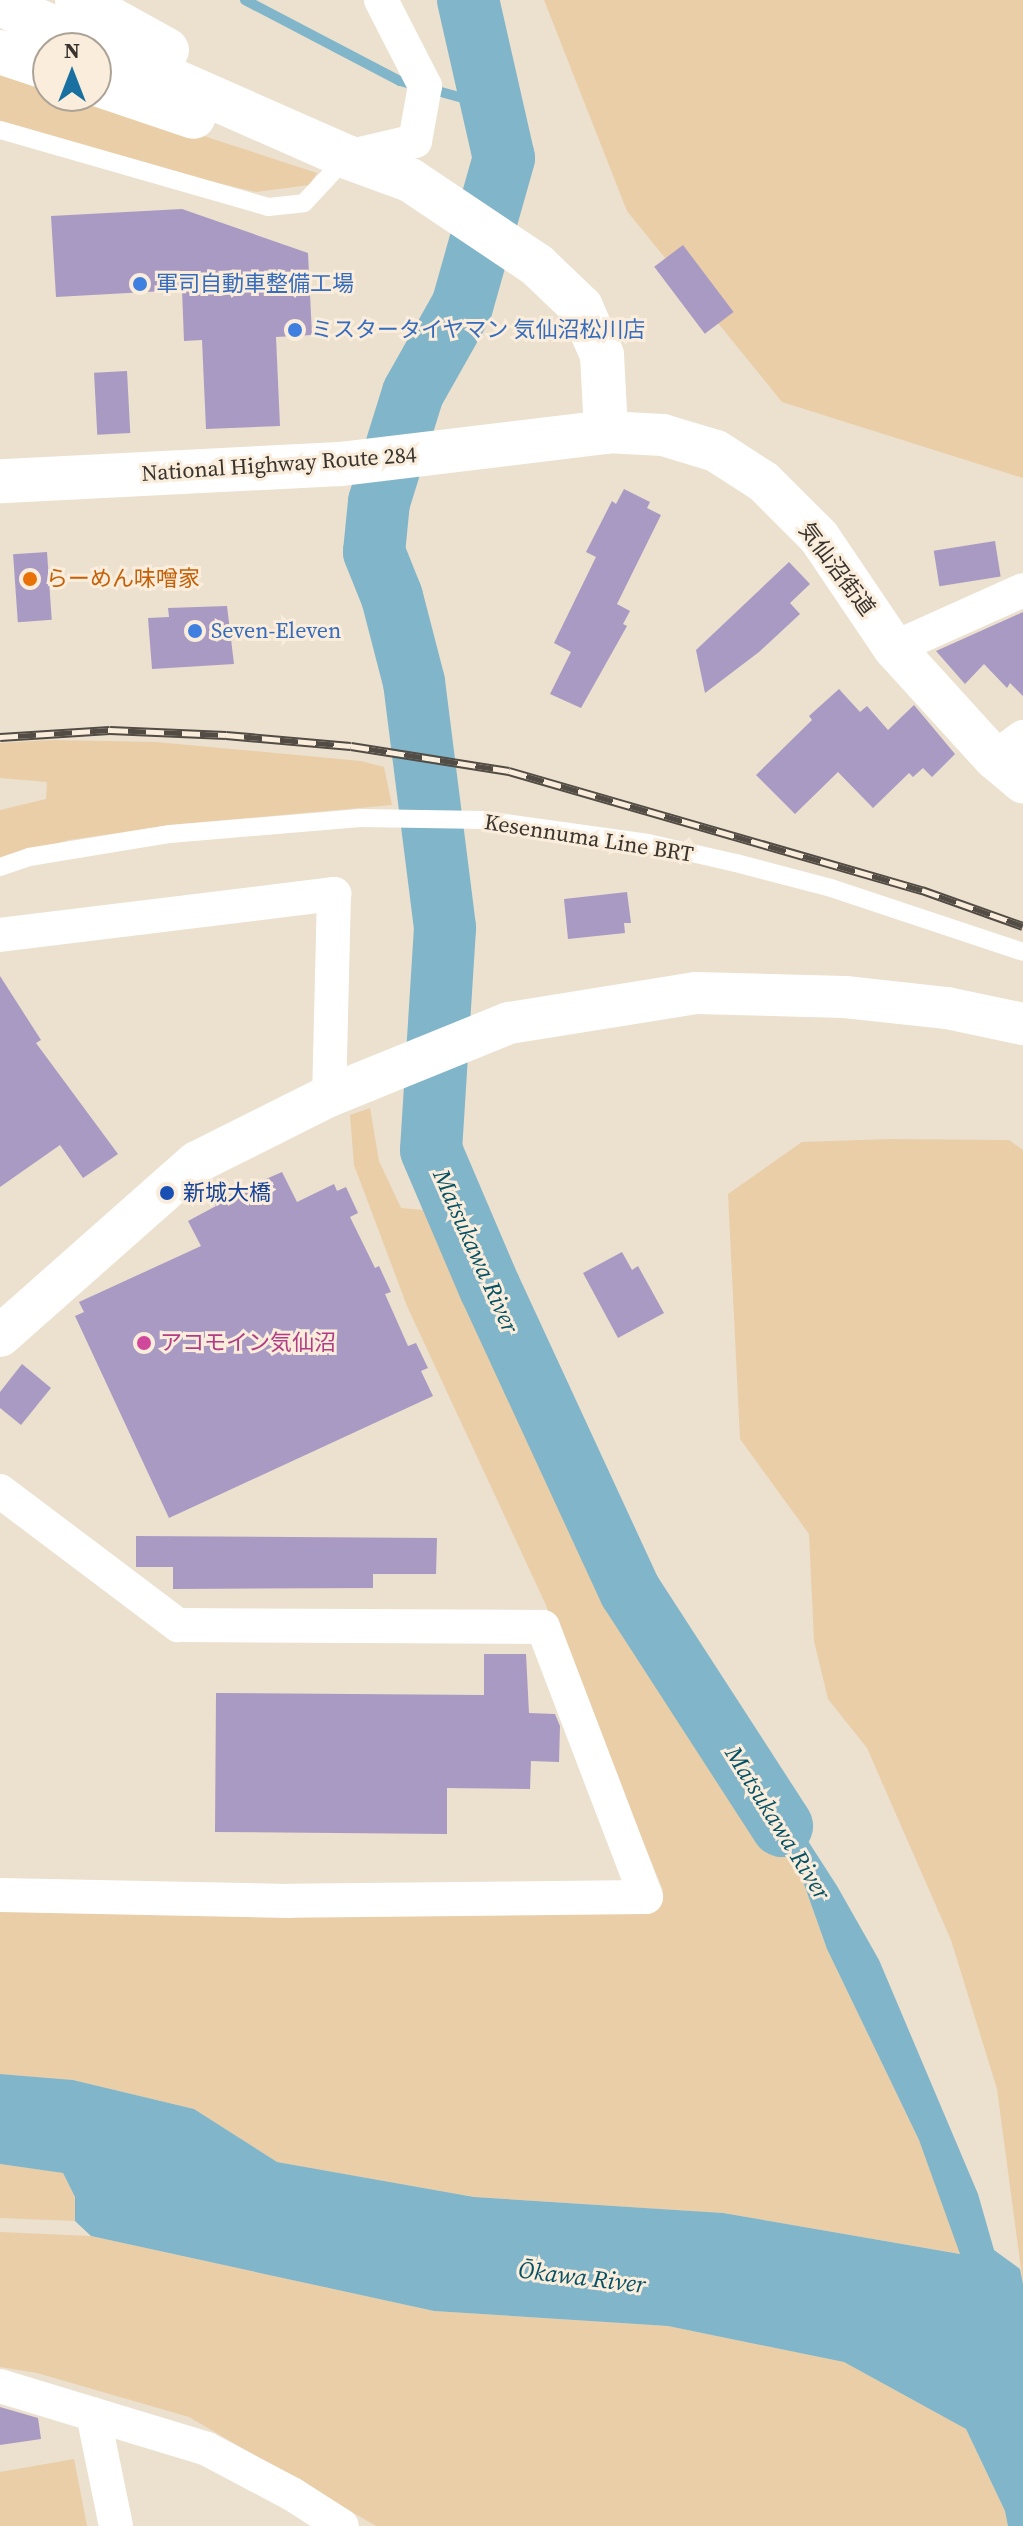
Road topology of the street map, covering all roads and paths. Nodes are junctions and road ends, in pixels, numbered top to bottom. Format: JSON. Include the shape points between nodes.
{"nodes":[{"id":1,"x":77,"y":0,"type":"edge"},
{"id":2,"x":381,"y":0,"type":"edge"},
{"id":3,"x":0,"y":4,"type":"edge"},
{"id":4,"x":0,"y":52,"type":"edge"},
{"id":5,"x":32,"y":63,"type":"edge"},
{"id":6,"x":112,"y":89,"type":"edge"},
{"id":7,"x":0,"y":130,"type":"edge"},
{"id":8,"x":347,"y":157,"type":"junction"},
{"id":9,"x":606,"y":432,"type":"junction"},
{"id":10,"x":0,"y":481,"type":"edge"},
{"id":11,"x":1023,"y":590,"type":"edge"},
{"id":12,"x":894,"y":648,"type":"junction"},
{"id":13,"x":1013,"y":759,"type":"edge"},
{"id":14,"x":0,"y":867,"type":"edge"},
{"id":15,"x":0,"y":935,"type":"edge"},
{"id":16,"x":1023,"y":952,"type":"edge"},
{"id":17,"x":1023,"y":1024,"type":"edge"},
{"id":18,"x":329,"y":1096,"type":"junction"},
{"id":19,"x":0,"y":1336,"type":"edge"},
{"id":20,"x":0,"y":1491,"type":"edge"},
{"id":21,"x":0,"y":1895,"type":"edge"},
{"id":22,"x":0,"y":2386,"type":"edge"},
{"id":23,"x":93,"y":2414,"type":"junction"},
{"id":24,"x":116,"y":2526,"type":"edge"},
{"id":25,"x":342,"y":2526,"type":"edge"}],
"edges":[{"from":1,"to":8,"type":"highway","via":[[247,94]]},
{"from":2,"to":8,"type":"street","via":[[425,86],[415,141]]},
{"from":3,"to":8,"type":"highway"},
{"from":4,"to":5,"type":"highway"},
{"from":6,"to":8,"type":"highway","via":[[226,128]]},
{"from":7,"to":8,"type":"lane","via":[[268,207],[304,203]]},
{"from":8,"to":9,"type":"highway","via":[[410,180],[537,265],[581,307],[602,355]]},
{"from":9,"to":10,"type":"highway","name":"National Highway Route 284","via":[[340,464]]},
{"from":9,"to":12,"type":"street","name":"気仙沼街道","via":[[663,435],[716,451],[764,482],[819,537]]},
{"from":11,"to":12,"type":"street"},
{"from":12,"to":13,"type":"street","name":"気仙沼街道"},
{"from":14,"to":16,"type":"lane","name":"Kesennuma Line BRT","via":[[29,857],[170,834],[386,819],[485,820],[648,843],[736,863],[921,916]]},
{"from":15,"to":18,"type":"street","via":[[334,894]]},
{"from":17,"to":18,"type":"street","via":[[947,1008],[845,997],[696,993],[509,1023]]},
{"from":18,"to":19,"type":"street","via":[[197,1162]]},
{"from":20,"to":21,"type":"street","via":[[178,1625],[543,1627],[646,1897],[290,1901]]},
{"from":22,"to":23,"type":"street"},
{"from":23,"to":24,"type":"street"},
{"from":23,"to":25,"type":"street","via":[[207,2449]]}]}
